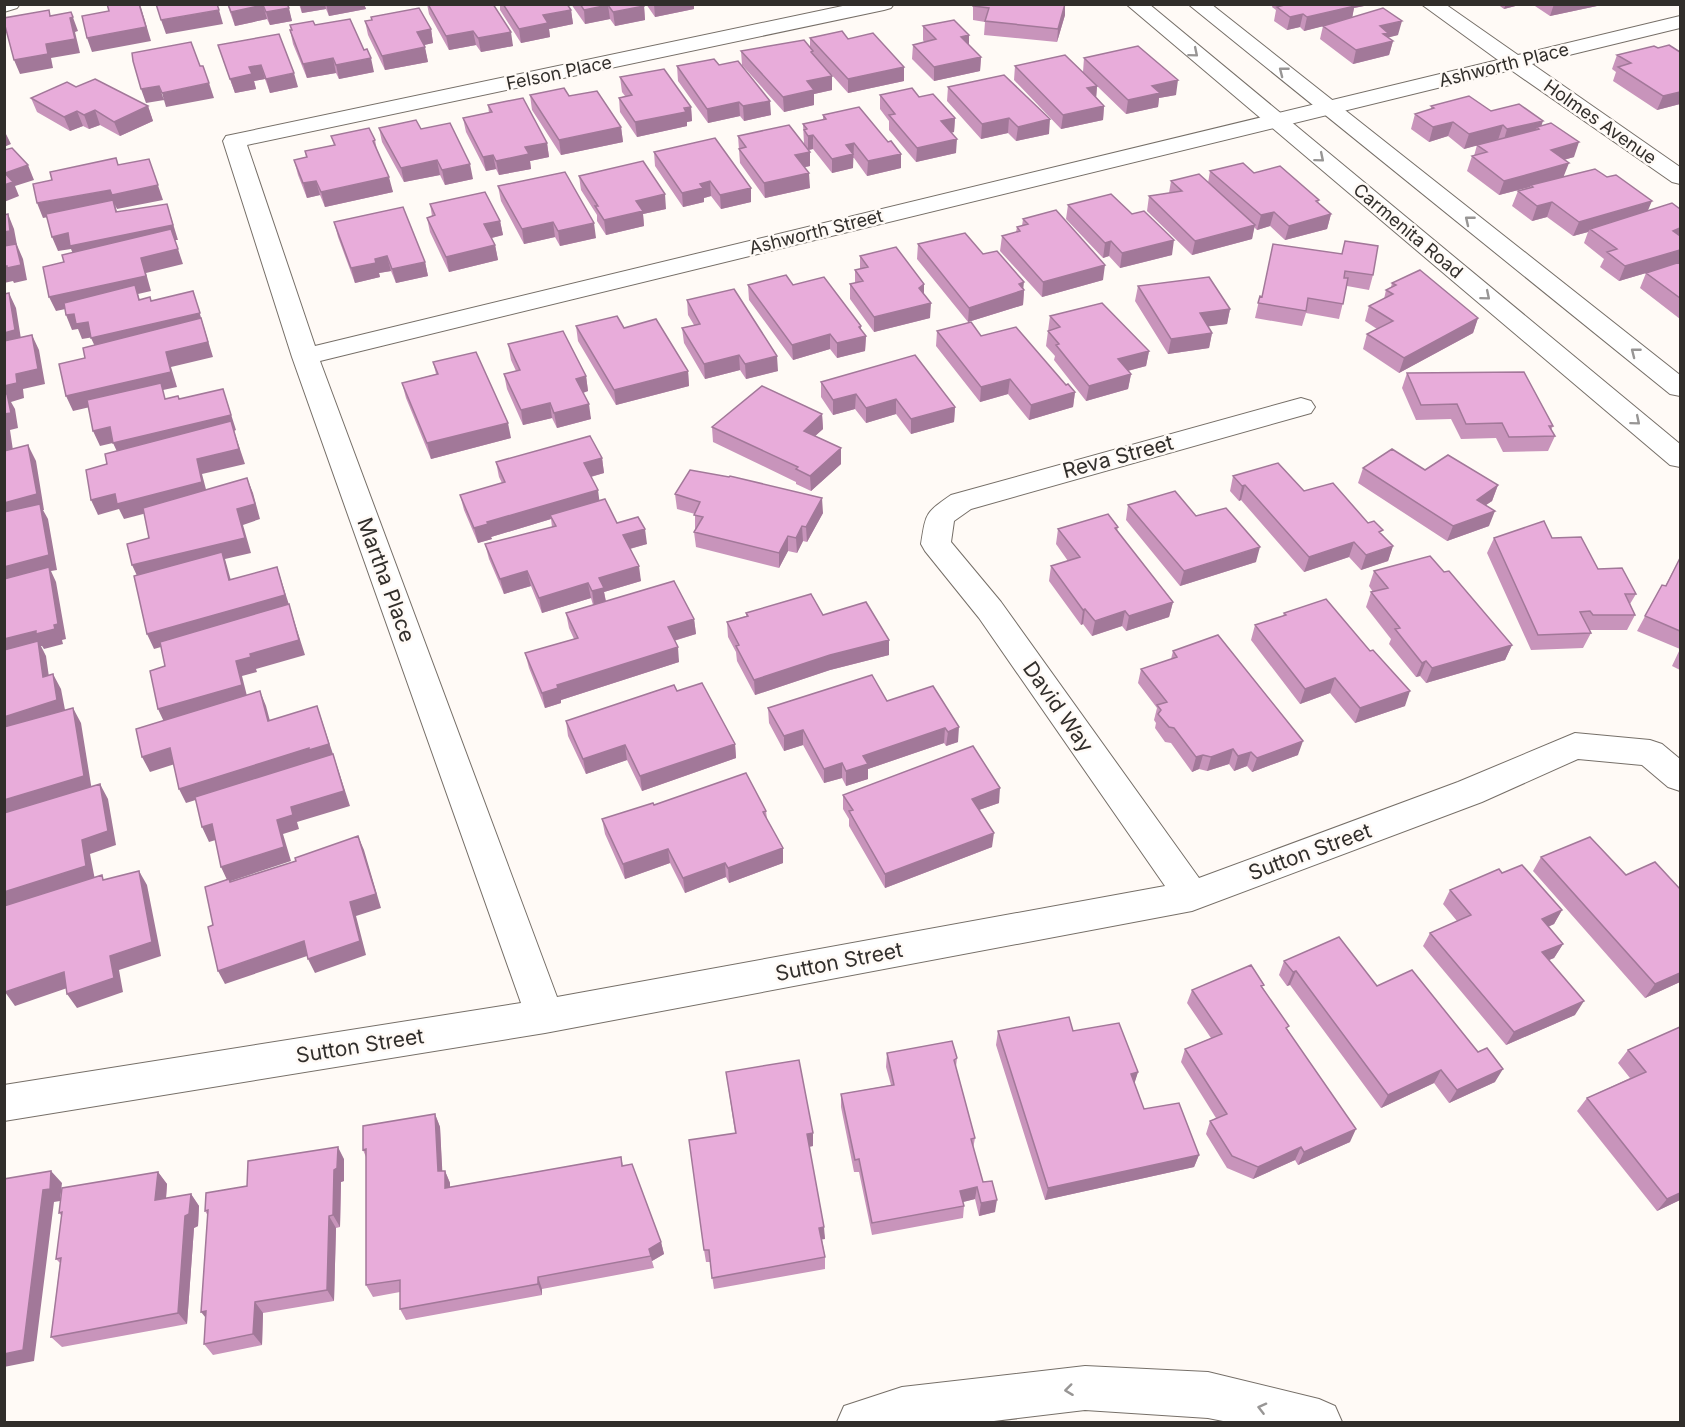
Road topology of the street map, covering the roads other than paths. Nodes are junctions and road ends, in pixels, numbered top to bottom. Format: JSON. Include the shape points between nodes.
{"nodes":[{"id":1,"x":10,"y":4,"type":"edge"},
{"id":2,"x":884,"y":4,"type":"edge"},
{"id":3,"x":1136,"y":4,"type":"edge"},
{"id":4,"x":1198,"y":4,"type":"edge"},
{"id":5,"x":1431,"y":4,"type":"edge"},
{"id":6,"x":4,"y":6,"type":"edge"},
{"id":7,"x":1680,"y":22,"type":"edge"},
{"id":8,"x":1515,"y":62,"type":"junction"},
{"id":9,"x":1328,"y":108,"type":"junction"},
{"id":10,"x":1275,"y":121,"type":"junction"},
{"id":11,"x":234,"y":141,"type":"joint"},
{"id":12,"x":1680,"y":177,"type":"edge"},
{"id":13,"x":305,"y":357,"type":"junction"},
{"id":14,"x":1680,"y":388,"type":"edge"},
{"id":15,"x":1301,"y":407,"type":"dead end"},
{"id":16,"x":1680,"y":458,"type":"edge"},
{"id":17,"x":940,"y":517,"type":"joint"},
{"id":18,"x":1680,"y":778,"type":"edge"},
{"id":19,"x":1192,"y":896,"type":"junction"},
{"id":20,"x":545,"y":1016,"type":"junction"},
{"id":21,"x":4,"y":1103,"type":"edge"},
{"id":22,"x":860,"y":1422,"type":"edge"},
{"id":23,"x":1319,"y":1422,"type":"edge"}],
"edges":[{"from":1,"to":6,"type":"main road"},
{"from":2,"to":11,"type":"main road","name":"Felson Place"},
{"from":3,"to":10,"type":"main road","name":"Carmenita Road","one_way":true},
{"from":9,"to":4,"type":"main road","one_way":true},
{"from":5,"to":8,"type":"main road","name":"Holmes Avenue"},
{"from":7,"to":8,"type":"main road","name":"Ashworth Place"},
{"from":8,"to":9,"type":"main road","name":"Ashworth Place"},
{"from":8,"to":12,"type":"main road","name":"Holmes Avenue"},
{"from":9,"to":10,"type":"main road","name":"Ashworth Street"},
{"from":14,"to":9,"type":"main road","one_way":true},
{"from":10,"to":13,"type":"main road","name":"Ashworth Street"},
{"from":10,"to":16,"type":"main road","name":"Carmenita Road","one_way":true},
{"from":11,"to":13,"type":"main road","name":"Martha Place"},
{"from":13,"to":20,"type":"main road","name":"Martha Place"},
{"from":15,"to":17,"type":"main road","name":"Reva Street","via":[[961,502]]},
{"from":17,"to":19,"type":"main road","name":"David Way","via":[[936,544],[990,610]]},
{"from":18,"to":19,"type":"main road","name":"Sutton Street","via":[[1650,753],[1575,746],[1470,792]]},
{"from":19,"to":20,"type":"main road","name":"Sutton Street"},
{"from":20,"to":21,"type":"main road","name":"Sutton Street"},
{"from":23,"to":22,"type":"main road","one_way":true,"via":[[1208,1395],[1085,1388],[902,1410]]}]}
